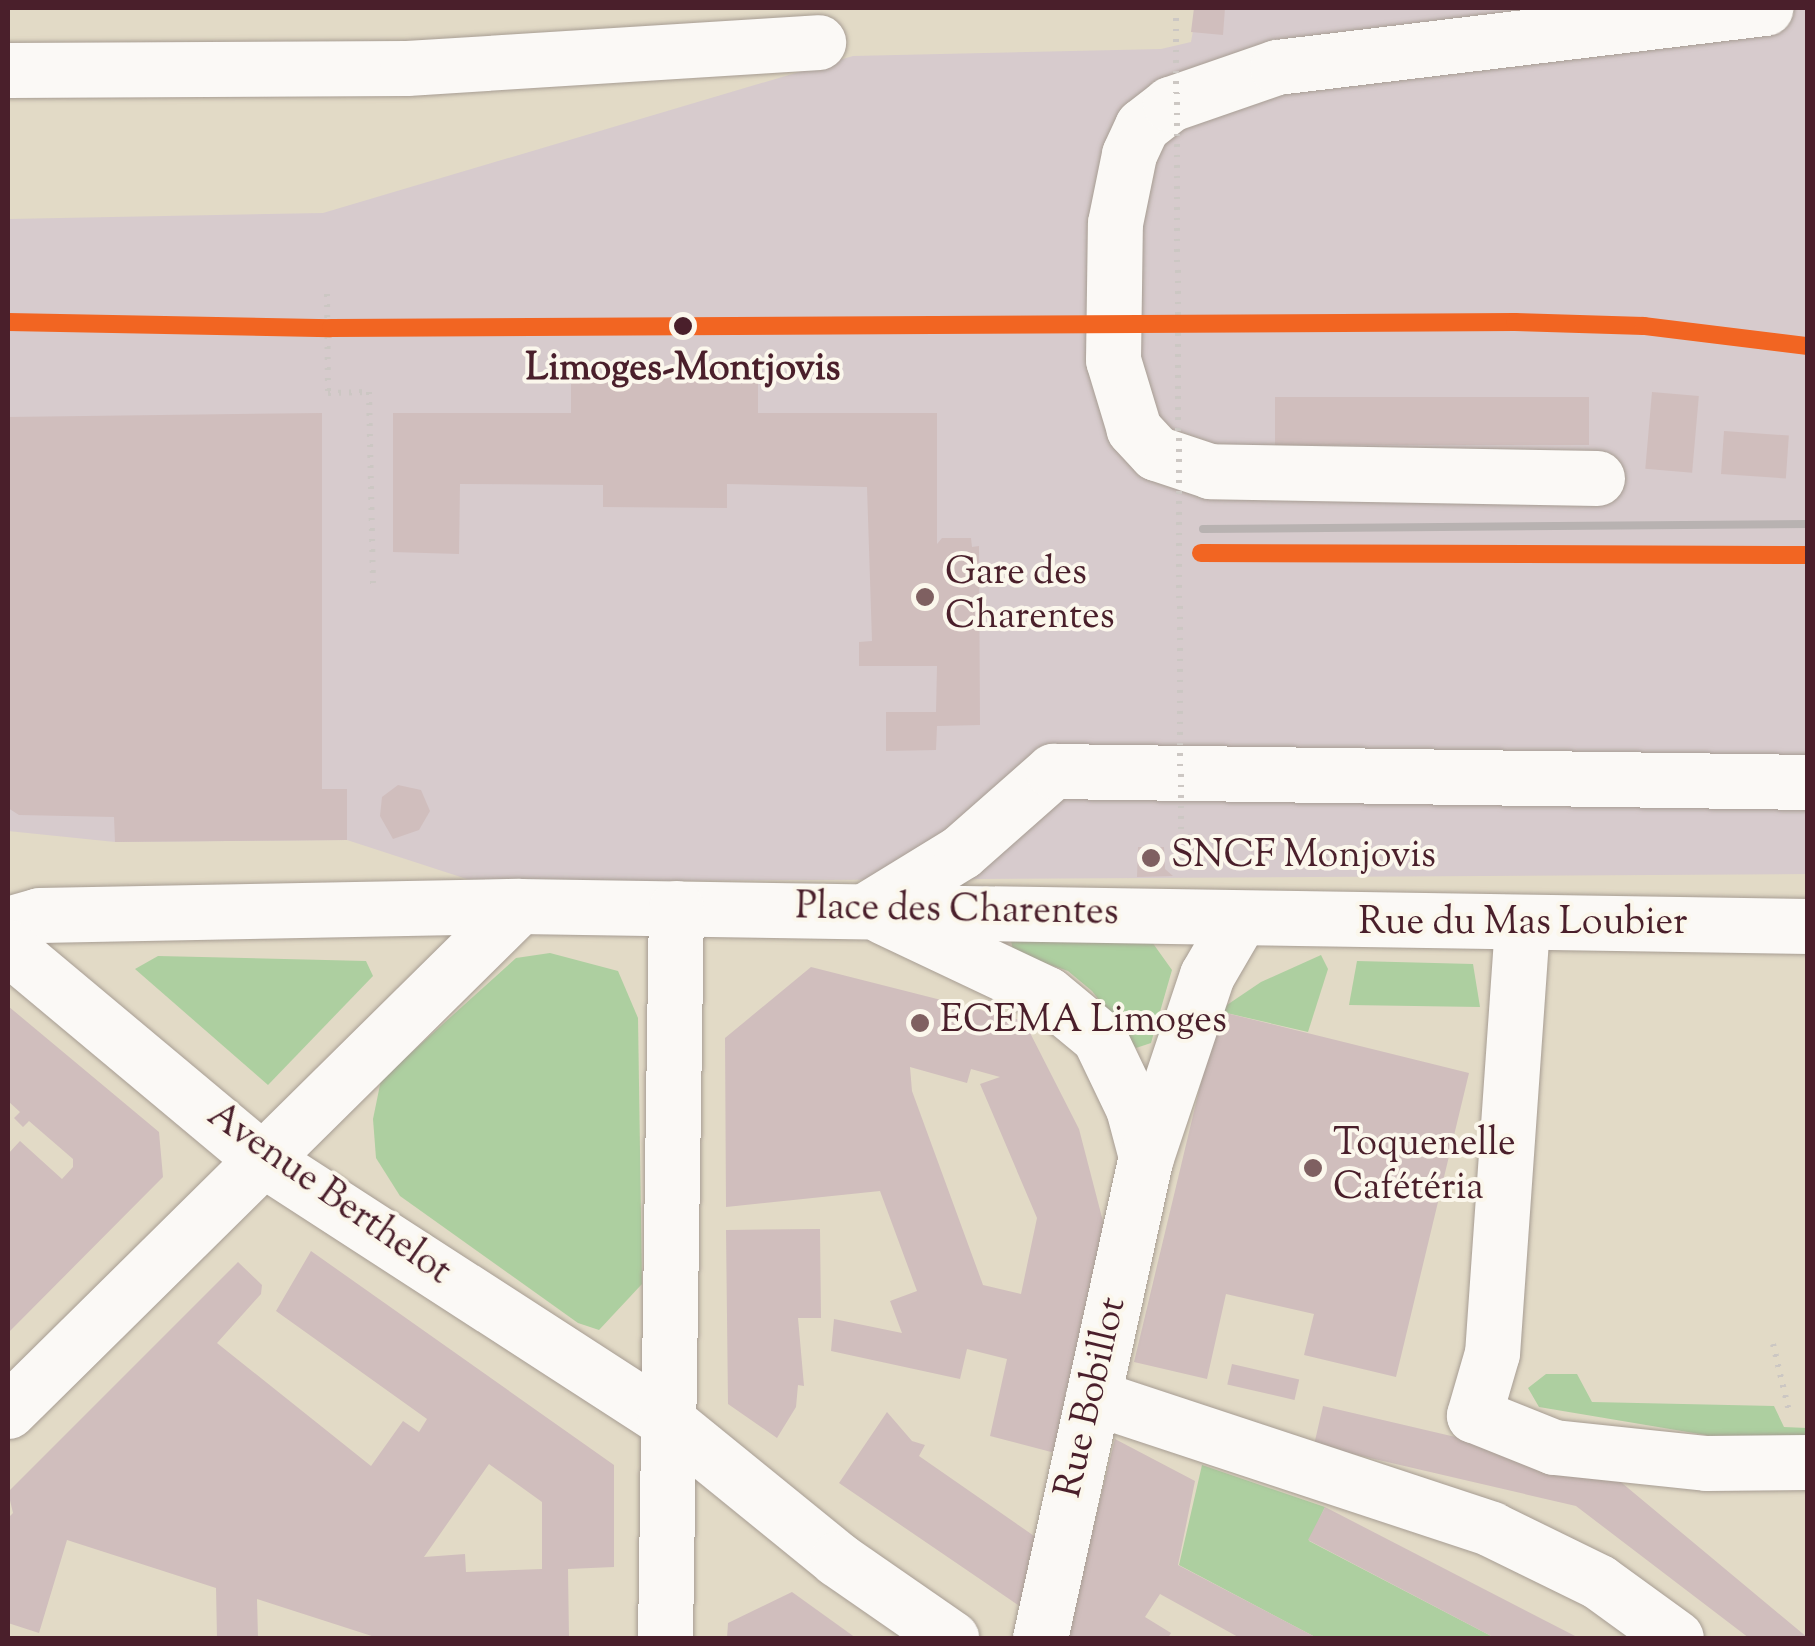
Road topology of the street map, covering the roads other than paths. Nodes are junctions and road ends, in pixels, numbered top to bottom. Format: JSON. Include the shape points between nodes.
{"nodes":[{"id":1,"x":1765,"y":8,"type":"edge"},
{"id":2,"x":818,"y":42,"type":"dead end"},
{"id":3,"x":8,"y":70,"type":"edge"},
{"id":4,"x":1597,"y":478,"type":"dead end"},
{"id":5,"x":1808,"y":782,"type":"edge"},
{"id":6,"x":518,"y":906,"type":"junction"},
{"id":7,"x":676,"y":908,"type":"junction"},
{"id":8,"x":868,"y":909,"type":"junction"},
{"id":9,"x":1239,"y":920,"type":"junction"},
{"id":10,"x":8,"y":924,"type":"edge"},
{"id":11,"x":1522,"y":925,"type":"junction"},
{"id":12,"x":1808,"y":926,"type":"edge"},
{"id":13,"x":8,"y":948,"type":"edge"},
{"id":14,"x":258,"y":1156,"type":"junction"},
{"id":15,"x":1146,"y":1157,"type":"junction"},
{"id":16,"x":1093,"y":1397,"type":"junction"},
{"id":17,"x":8,"y":1411,"type":"edge"},
{"id":18,"x":666,"y":1420,"type":"junction"},
{"id":19,"x":1798,"y":1437,"type":"edge"},
{"id":20,"x":665,"y":1638,"type":"edge"},
{"id":21,"x":951,"y":1638,"type":"edge"},
{"id":22,"x":1040,"y":1638,"type":"edge"},
{"id":23,"x":1676,"y":1638,"type":"edge"}],
"edges":[{"from":1,"to":4,"type":"street","via":[[1278,67],[1170,104],[1142,126],[1129,154],[1115,223],[1113,360],[1134,429],[1156,453],[1210,471]]},
{"from":2,"to":3,"type":"street","via":[[407,68]]},
{"from":5,"to":8,"type":"street","via":[[1053,771],[961,852]]},
{"from":6,"to":7,"type":"street","name":"Place des Charentes"},
{"from":6,"to":10,"type":"street","name":"Place des Charentes","via":[[39,915]]},
{"from":6,"to":14,"type":"street"},
{"from":7,"to":8,"type":"street","name":"Place des Charentes"},
{"from":7,"to":18,"type":"street"},
{"from":8,"to":9,"type":"street","name":"Place des Charentes"},
{"from":8,"to":15,"type":"street","name":"Rue Bobillot","via":[[1047,994],[1100,1037],[1133,1108]]},
{"from":9,"to":11,"type":"street","name":"Rue du Mas Loubier"},
{"from":9,"to":15,"type":"street","name":"Rue Bobillot","via":[[1207,975]]},
{"from":11,"to":12,"type":"street","name":"Rue du Mas Loubier"},
{"from":11,"to":19,"type":"street","via":[[1492,1353],[1474,1415],[1554,1447],[1706,1463]]},
{"from":13,"to":14,"type":"street","name":"Avenue Berthelot"},
{"from":14,"to":17,"type":"street"},
{"from":14,"to":18,"type":"street","name":"Avenue Berthelot"},
{"from":15,"to":16,"type":"street","name":"Rue Bobillot"},
{"from":16,"to":22,"type":"street","name":"Rue Bobillot"},
{"from":16,"to":23,"type":"street","via":[[1491,1529],[1599,1582]]},
{"from":18,"to":20,"type":"street"},
{"from":18,"to":21,"type":"street","name":"Avenue Berthelot","via":[[836,1559]]}]}
